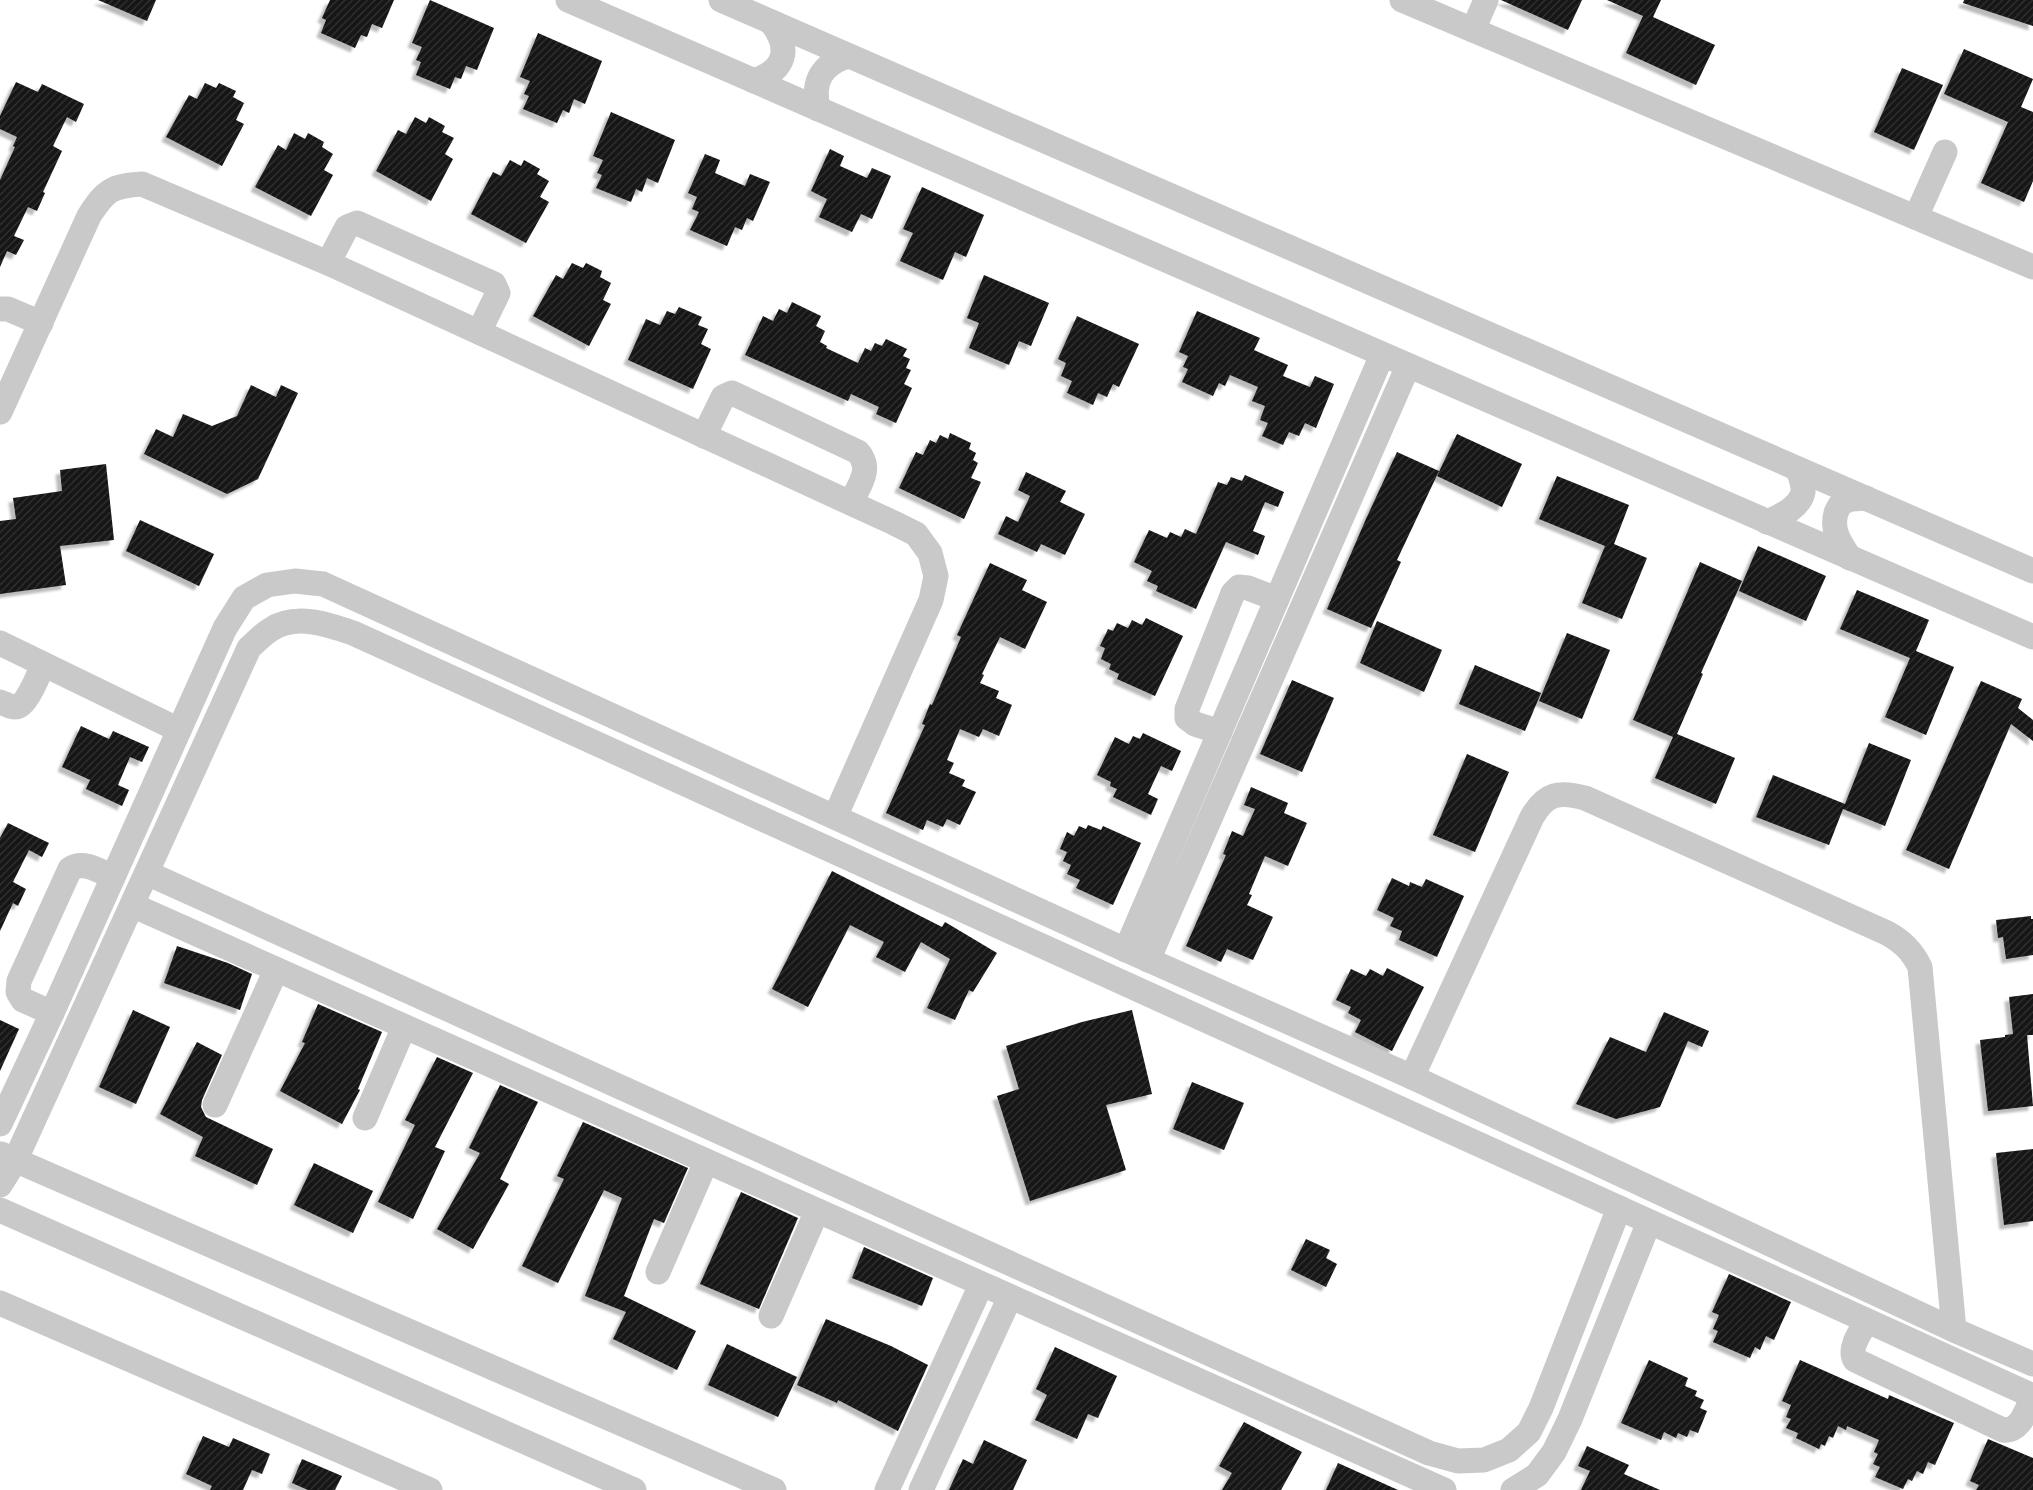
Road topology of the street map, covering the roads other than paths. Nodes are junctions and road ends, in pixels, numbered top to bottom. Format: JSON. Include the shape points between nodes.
{"nodes":[{"id":1,"x":568,"y":0,"type":"edge"},
{"id":2,"x":721,"y":0,"type":"edge"},
{"id":3,"x":1402,"y":0,"type":"edge"},
{"id":4,"x":1486,"y":0,"type":"edge"},
{"id":5,"x":772,"y":22,"type":"junction"},
{"id":6,"x":1473,"y":30,"type":"junction"},
{"id":7,"x":848,"y":56,"type":"junction"},
{"id":8,"x":754,"y":81,"type":"junction"},
{"id":9,"x":818,"y":109,"type":"junction"},
{"id":10,"x":1945,"y":152,"type":"dead end"},
{"id":11,"x":1916,"y":218,"type":"junction"},
{"id":12,"x":328,"y":263,"type":"junction"},
{"id":13,"x":2033,"y":267,"type":"edge"},
{"id":14,"x":0,"y":309,"type":"edge"},
{"id":15,"x":40,"y":323,"type":"junction"},
{"id":16,"x":479,"y":332,"type":"junction"},
{"id":17,"x":1382,"y":355,"type":"junction"},
{"id":18,"x":1408,"y":366,"type":"junction"},
{"id":19,"x":0,"y":412,"type":"edge"},
{"id":20,"x":704,"y":436,"type":"junction"},
{"id":21,"x":1798,"y":469,"type":"junction"},
{"id":22,"x":1866,"y":498,"type":"junction"},
{"id":23,"x":851,"y":503,"type":"junction"},
{"id":24,"x":1768,"y":522,"type":"junction"},
{"id":25,"x":1850,"y":558,"type":"junction"},
{"id":26,"x":2033,"y":571,"type":"edge"},
{"id":27,"x":1277,"y":599,"type":"junction"},
{"id":28,"x":2033,"y":637,"type":"edge"},
{"id":29,"x":0,"y":643,"type":"edge"},
{"id":30,"x":44,"y":664,"type":"junction"},
{"id":31,"x":0,"y":702,"type":"edge"},
{"id":32,"x":179,"y":730,"type":"junction"},
{"id":33,"x":1220,"y":732,"type":"junction"},
{"id":34,"x":835,"y":816,"type":"junction"},
{"id":35,"x":147,"y":873,"type":"junction"},
{"id":36,"x":113,"y":877,"type":"junction"},
{"id":37,"x":132,"y":905,"type":"junction"},
{"id":38,"x":1137,"y":955,"type":"junction"},
{"id":39,"x":276,"y":970,"type":"junction"},
{"id":40,"x":52,"y":1014,"type":"junction"},
{"id":41,"x":404,"y":1027,"type":"junction"},
{"id":42,"x":1412,"y":1077,"type":"junction"},
{"id":43,"x":215,"y":1105,"type":"dead end"},
{"id":44,"x":364,"y":1118,"type":"dead end"},
{"id":45,"x":0,"y":1124,"type":"edge"},
{"id":46,"x":8,"y":1157,"type":"edge"},
{"id":47,"x":783,"y":1160,"type":"junction"},
{"id":48,"x":706,"y":1162,"type":"junction"},
{"id":49,"x":0,"y":1185,"type":"edge"},
{"id":50,"x":770,"y":1190,"type":"junction"},
{"id":51,"x":1619,"y":1208,"type":"junction"},
{"id":52,"x":0,"y":1210,"type":"edge"},
{"id":53,"x":817,"y":1211,"type":"junction"},
{"id":54,"x":1649,"y":1222,"type":"junction"},
{"id":55,"x":658,"y":1272,"type":"dead end"},
{"id":56,"x":981,"y":1285,"type":"junction"},
{"id":57,"x":1010,"y":1297,"type":"junction"},
{"id":58,"x":0,"y":1303,"type":"edge"},
{"id":59,"x":771,"y":1316,"type":"dead end"},
{"id":60,"x":1867,"y":1321,"type":"junction"},
{"id":61,"x":1954,"y":1330,"type":"junction"},
{"id":62,"x":1230,"y":1363,"type":"junction"},
{"id":63,"x":2033,"y":1364,"type":"edge"},
{"id":64,"x":1219,"y":1391,"type":"junction"},
{"id":65,"x":2033,"y":1396,"type":"edge"},
{"id":66,"x":430,"y":1490,"type":"edge"},
{"id":67,"x":634,"y":1490,"type":"edge"},
{"id":68,"x":774,"y":1490,"type":"edge"},
{"id":69,"x":887,"y":1490,"type":"edge"},
{"id":70,"x":921,"y":1490,"type":"edge"},
{"id":71,"x":1444,"y":1490,"type":"edge"},
{"id":72,"x":1513,"y":1490,"type":"edge"}],
"edges":[{"from":1,"to":8,"type":"street"},
{"from":2,"to":5,"type":"street"},
{"from":3,"to":6,"type":"street"},
{"from":4,"to":6,"type":"street"},
{"from":5,"to":7,"type":"street"},
{"from":5,"to":8,"type":"street","via":[[781,34],[784,50],[779,64],[769,76]]},
{"from":6,"to":11,"type":"street"},
{"from":7,"to":9,"type":"street","via":[[835,60],[817,81]]},
{"from":7,"to":21,"type":"street"},
{"from":8,"to":9,"type":"street"},
{"from":9,"to":17,"type":"street"},
{"from":10,"to":11,"type":"street"},
{"from":11,"to":13,"type":"street"},
{"from":12,"to":15,"type":"street","via":[[162,191],[142,184],[121,185],[102,196],[89,216]]},
{"from":12,"to":16,"type":"street"},
{"from":12,"to":16,"type":"street","via":[[347,227],[357,223],[494,284],[498,293]]},
{"from":14,"to":15,"type":"street","via":[[8,309]]},
{"from":15,"to":19,"type":"street"},
{"from":16,"to":20,"type":"street"},
{"from":17,"to":18,"type":"street"},
{"from":17,"to":27,"type":"street"},
{"from":18,"to":24,"type":"street"},
{"from":18,"to":38,"type":"street"},
{"from":20,"to":23,"type":"street"},
{"from":20,"to":23,"type":"street","via":[[723,397],[732,393],[741,397],[858,452],[865,460],[866,470]]},
{"from":21,"to":22,"type":"street"},
{"from":21,"to":24,"type":"street","via":[[1803,492],[1800,499],[1781,517]]},
{"from":22,"to":25,"type":"street","via":[[1846,500],[1839,506],[1836,516],[1837,539]]},
{"from":22,"to":26,"type":"street"},
{"from":23,"to":34,"type":"street","via":[[916,534],[930,553],[936,576],[931,600]]},
{"from":24,"to":25,"type":"street"},
{"from":25,"to":28,"type":"street"},
{"from":27,"to":33,"type":"street"},
{"from":27,"to":33,"type":"street","via":[[1248,588],[1239,587],[1233,594],[1187,709],[1187,718],[1195,724]]},
{"from":29,"to":30,"type":"street"},
{"from":30,"to":31,"type":"street","via":[[20,706],[13,708]]},
{"from":30,"to":32,"type":"street"},
{"from":32,"to":34,"type":"street","via":[[225,628],[244,598],[267,585],[295,581],[323,584]]},
{"from":32,"to":36,"type":"street"},
{"from":33,"to":38,"type":"street"},
{"from":34,"to":38,"type":"street"},
{"from":35,"to":37,"type":"street"},
{"from":35,"to":47,"type":"street"},
{"from":35,"to":51,"type":"street","via":[[249,648],[271,629],[298,620],[326,624],[353,633]]},
{"from":36,"to":40,"type":"street"},
{"from":36,"to":40,"type":"street","via":[[85,865],[70,869],[19,982],[18,992],[23,1000]]},
{"from":37,"to":39,"type":"street"},
{"from":37,"to":46,"type":"street"},
{"from":38,"to":42,"type":"street"},
{"from":39,"to":41,"type":"street"},
{"from":39,"to":43,"type":"street"},
{"from":40,"to":45,"type":"street"},
{"from":41,"to":44,"type":"street"},
{"from":41,"to":48,"type":"street"},
{"from":42,"to":61,"type":"street"},
{"from":42,"to":61,"type":"street","via":[[1532,817],[1540,803],[1554,795],[1570,794],[1585,798],[1888,933],[1902,941],[1920,967]]},
{"from":46,"to":49,"type":"street"},
{"from":46,"to":68,"type":"street"},
{"from":47,"to":50,"type":"street"},
{"from":47,"to":62,"type":"street"},
{"from":48,"to":50,"type":"street"},
{"from":48,"to":55,"type":"street"},
{"from":50,"to":53,"type":"street"},
{"from":51,"to":54,"type":"street"},
{"from":51,"to":62,"type":"street","via":[[1529,1432],[1509,1450],[1484,1460],[1458,1461],[1429,1453]]},
{"from":52,"to":67,"type":"street"},
{"from":53,"to":56,"type":"street"},
{"from":53,"to":59,"type":"street"},
{"from":54,"to":60,"type":"street"},
{"from":54,"to":72,"type":"street","via":[[1554,1452],[1537,1474]]},
{"from":56,"to":57,"type":"street"},
{"from":56,"to":69,"type":"street"},
{"from":57,"to":64,"type":"street"},
{"from":57,"to":70,"type":"street"},
{"from":58,"to":66,"type":"street"},
{"from":60,"to":65,"type":"street"},
{"from":60,"to":65,"type":"street","via":[[1853,1348],[1855,1360],[2003,1430],[2019,1424]]},
{"from":61,"to":63,"type":"street"},
{"from":62,"to":64,"type":"street"},
{"from":64,"to":71,"type":"street"}]}
